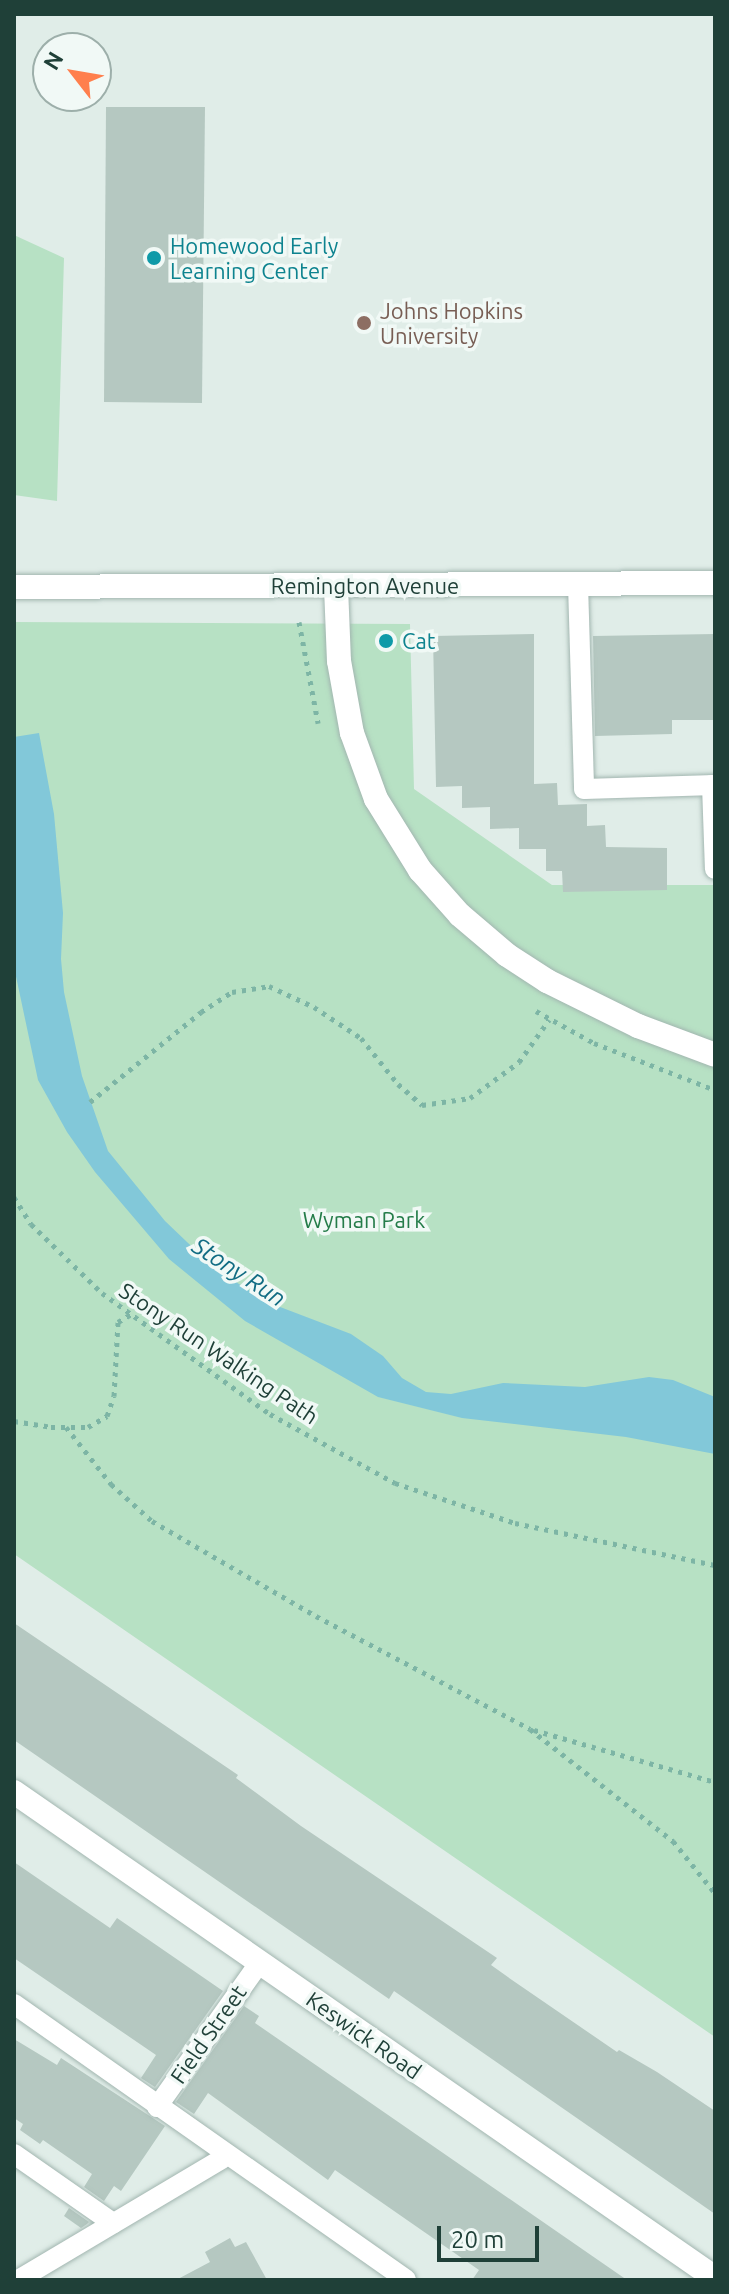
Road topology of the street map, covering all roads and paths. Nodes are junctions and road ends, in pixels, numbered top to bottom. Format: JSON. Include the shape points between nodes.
{"nodes":[{"id":1,"x":715,"y":583,"type":"edge"},
{"id":2,"x":578,"y":584,"type":"junction"},
{"id":3,"x":14,"y":587,"type":"edge"},
{"id":4,"x":336,"y":587,"type":"junction"},
{"id":5,"x":713,"y":785,"type":"edge"},
{"id":6,"x":715,"y":869,"type":"edge"},
{"id":7,"x":549,"y":1020,"type":"dead end"},
{"id":8,"x":715,"y":1055,"type":"edge"},
{"id":9,"x":90,"y":1102,"type":"dead end"},
{"id":10,"x":14,"y":1197,"type":"edge"},
{"id":11,"x":133,"y":1313,"type":"junction"},
{"id":12,"x":14,"y":1421,"type":"edge"},
{"id":13,"x":66,"y":1427,"type":"junction"},
{"id":14,"x":715,"y":1565,"type":"edge"},
{"id":15,"x":530,"y":1729,"type":"junction"},
{"id":16,"x":715,"y":1782,"type":"edge"},
{"id":17,"x":14,"y":1792,"type":"edge"},
{"id":18,"x":715,"y":1893,"type":"edge"},
{"id":19,"x":260,"y":1962,"type":"junction"},
{"id":20,"x":14,"y":2004,"type":"edge"},
{"id":21,"x":157,"y":2107,"type":"junction"},
{"id":22,"x":14,"y":2154,"type":"edge"},
{"id":23,"x":222,"y":2159,"type":"dead end"},
{"id":24,"x":113,"y":2223,"type":"junction"},
{"id":25,"x":715,"y":2278,"type":"edge"},
{"id":26,"x":18,"y":2280,"type":"edge"},
{"id":27,"x":406,"y":2280,"type":"edge"}],
"edges":[{"from":1,"to":2,"type":"street","name":"Remington Avenue"},
{"from":2,"to":4,"type":"street","name":"Remington Avenue"},
{"from":2,"to":5,"type":"lane","via":[[584,789]]},
{"from":3,"to":4,"type":"street","name":"Remington Avenue"},
{"from":4,"to":8,"type":"street","via":[[339,661],[352,733],[376,799],[420,870],[460,915],[537,974],[638,1026]]},
{"from":5,"to":6,"type":"lane"},
{"from":7,"to":9,"type":"path","via":[[519,1062],[470,1098],[422,1105],[361,1038],[314,1007],[269,986],[232,992]]},
{"from":10,"to":11,"type":"path","name":"Stony Run Walking Path","via":[[31,1224],[102,1293]]},
{"from":11,"to":13,"type":"path","via":[[118,1322],[114,1396],[107,1416],[88,1427]]},
{"from":11,"to":14,"type":"path","name":"Stony Run Walking Path","via":[[270,1414],[395,1483],[515,1523]]},
{"from":12,"to":13,"type":"path"},
{"from":13,"to":15,"type":"path","via":[[111,1484],[152,1521],[316,1616]]},
{"from":15,"to":16,"type":"path"},
{"from":15,"to":18,"type":"path","via":[[673,1841]]},
{"from":17,"to":19,"type":"street","name":"Keswick Road"},
{"from":19,"to":21,"type":"lane","name":"Field Street"},
{"from":19,"to":25,"type":"street","name":"Keswick Road"},
{"from":20,"to":21,"type":"lane"},
{"from":21,"to":27,"type":"lane"},
{"from":22,"to":24,"type":"lane"},
{"from":23,"to":24,"type":"lane"},
{"from":24,"to":26,"type":"lane"}]}
